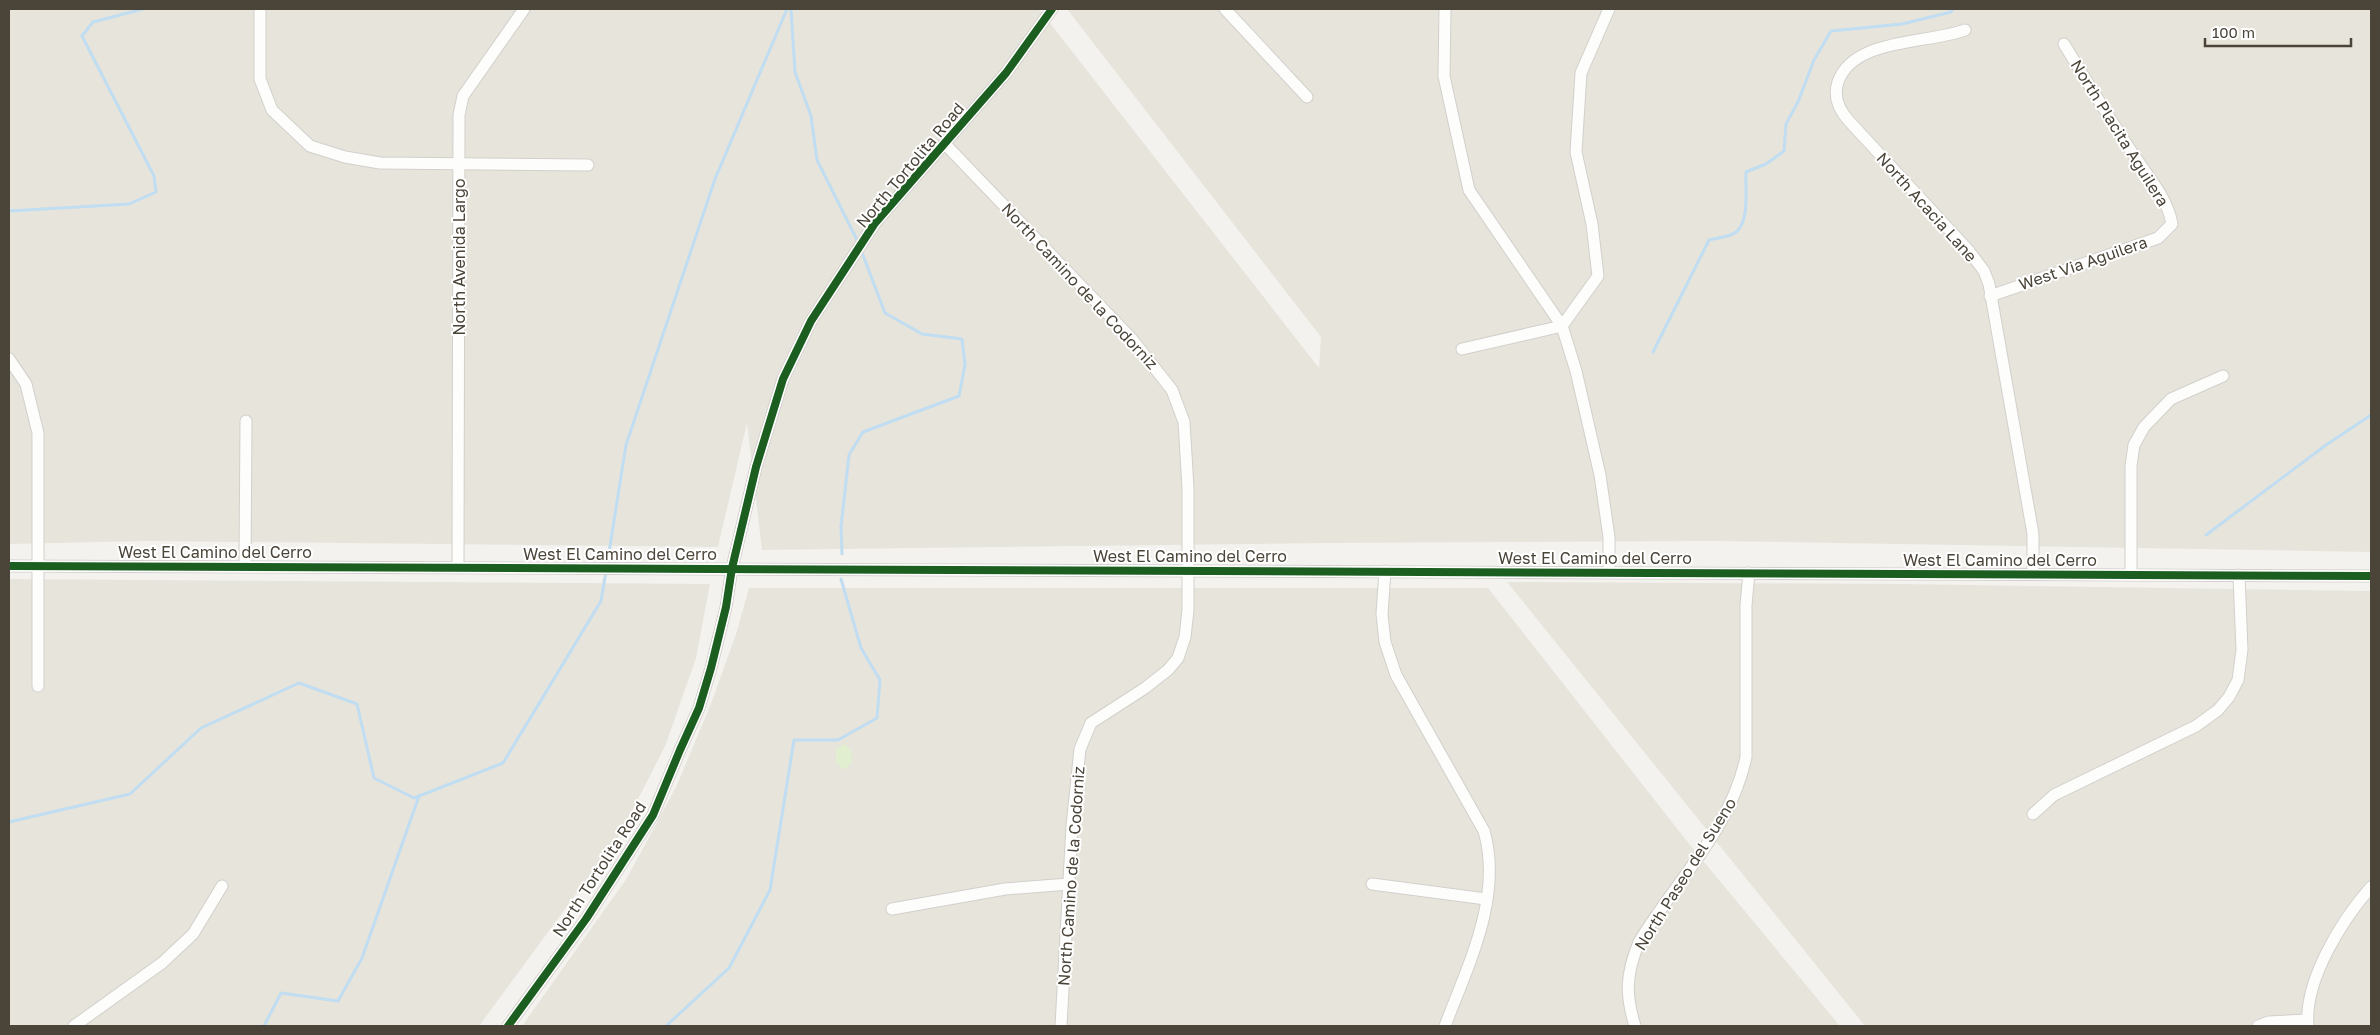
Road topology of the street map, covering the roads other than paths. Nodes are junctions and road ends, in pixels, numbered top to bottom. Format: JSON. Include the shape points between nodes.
{"nodes":[{"id":1,"x":260,"y":9,"type":"edge"},
{"id":2,"x":524,"y":9,"type":"edge"},
{"id":3,"x":1052,"y":9,"type":"edge"},
{"id":4,"x":1225,"y":9,"type":"edge"},
{"id":5,"x":1446,"y":9,"type":"edge"},
{"id":6,"x":1609,"y":9,"type":"edge"},
{"id":7,"x":1965,"y":30,"type":"dead end"},
{"id":8,"x":2064,"y":44,"type":"dead end"},
{"id":9,"x":1307,"y":97,"type":"dead end"},
{"id":10,"x":945,"y":144,"type":"junction"},
{"id":11,"x":460,"y":165,"type":"junction"},
{"id":12,"x":588,"y":165,"type":"dead end"},
{"id":13,"x":2172,"y":224,"type":"joint"},
{"id":14,"x":1990,"y":296,"type":"junction"},
{"id":15,"x":1562,"y":326,"type":"junction"},
{"id":16,"x":1462,"y":349,"type":"dead end"},
{"id":17,"x":9,"y":359,"type":"edge"},
{"id":18,"x":2223,"y":376,"type":"dead end"},
{"id":19,"x":246,"y":421,"type":"dead end"},
{"id":20,"x":37,"y":565,"type":"junction"},
{"id":21,"x":9,"y":566,"type":"edge"},
{"id":22,"x":244,"y":566,"type":"junction"},
{"id":23,"x":458,"y":566,"type":"junction"},
{"id":24,"x":732,"y":568,"type":"junction"},
{"id":25,"x":1188,"y":570,"type":"junction"},
{"id":26,"x":1385,"y":571,"type":"junction"},
{"id":27,"x":1609,"y":572,"type":"junction"},
{"id":28,"x":1749,"y":572,"type":"junction"},
{"id":29,"x":2033,"y":574,"type":"junction"},
{"id":30,"x":2131,"y":574,"type":"junction"},
{"id":31,"x":2239,"y":575,"type":"junction"},
{"id":32,"x":2371,"y":576,"type":"edge"},
{"id":33,"x":38,"y":686,"type":"dead end"},
{"id":34,"x":2033,"y":814,"type":"dead end"},
{"id":35,"x":1069,"y":884,"type":"junction"},
{"id":36,"x":1372,"y":884,"type":"dead end"},
{"id":37,"x":222,"y":886,"type":"dead end"},
{"id":38,"x":2371,"y":887,"type":"edge"},
{"id":39,"x":1486,"y":899,"type":"junction"},
{"id":40,"x":892,"y":909,"type":"dead end"},
{"id":41,"x":2308,"y":1023,"type":"edge"},
{"id":42,"x":74,"y":1026,"type":"edge"},
{"id":43,"x":508,"y":1026,"type":"edge"},
{"id":44,"x":1062,"y":1026,"type":"edge"},
{"id":45,"x":1445,"y":1026,"type":"edge"},
{"id":46,"x":1635,"y":1026,"type":"edge"},
{"id":47,"x":2258,"y":1026,"type":"edge"}],
"edges":[{"from":1,"to":11,"type":"street","name":"North Avenida Largo","via":[[260,79],[272,110],[310,146],[380,163]]},
{"from":2,"to":11,"type":"street","via":[[463,96],[459,115]]},
{"from":3,"to":10,"type":"street","name":"North Tortolita Road","via":[[1006,73]]},
{"from":4,"to":9,"type":"street"},
{"from":5,"to":15,"type":"street","via":[[1444,76],[1469,190]]},
{"from":6,"to":15,"type":"street","via":[[1581,73],[1576,152],[1592,224],[1598,276]]},
{"from":7,"to":14,"type":"street","name":"North Acacia Lane","via":[[1864,53],[1844,70],[1838,80],[1836,96],[1849,121],[1969,250],[1984,271]]},
{"from":8,"to":13,"type":"street","name":"North Placita Aguilera","via":[[2162,196]]},
{"from":10,"to":24,"type":"street","name":"North Tortolita Road","via":[[875,223],[811,321],[783,378],[756,467]]},
{"from":10,"to":25,"type":"street","name":"North Camino de la Codorniz","via":[[1131,338],[1172,390],[1184,422],[1186,440]]},
{"from":11,"to":12,"type":"street"},
{"from":11,"to":23,"type":"street","name":"North Avenida Largo"},
{"from":13,"to":14,"type":"street","name":"West Via Aguilera","via":[[2158,238]]},
{"from":14,"to":29,"type":"street","name":"North Acacia Lane","via":[[2033,534]]},
{"from":15,"to":16,"type":"street"},
{"from":15,"to":27,"type":"street","via":[[1600,475],[1609,537]]},
{"from":17,"to":20,"type":"street","via":[[26,384],[38,433]]},
{"from":18,"to":30,"type":"street","via":[[2171,399],[2144,427],[2134,446],[2131,466]]},
{"from":19,"to":22,"type":"street"},
{"from":20,"to":21,"type":"street","name":"West El Camino del Cerro"},
{"from":20,"to":22,"type":"street","name":"West El Camino del Cerro"},
{"from":20,"to":33,"type":"street"},
{"from":22,"to":23,"type":"street","name":"West El Camino del Cerro"},
{"from":23,"to":24,"type":"street","name":"West El Camino del Cerro"},
{"from":24,"to":25,"type":"street","name":"West El Camino del Cerro"},
{"from":24,"to":43,"type":"street","name":"North Tortolita Road","via":[[718,642],[699,708],[652,814],[586,919]]},
{"from":25,"to":26,"type":"street","name":"West El Camino del Cerro"},
{"from":25,"to":35,"type":"street","name":"North Camino de la Codorniz","via":[[1185,637],[1178,658],[1145,688],[1092,723],[1080,749]]},
{"from":26,"to":27,"type":"street","name":"West El Camino del Cerro"},
{"from":26,"to":39,"type":"street","via":[[1382,614],[1385,642],[1396,675],[1484,831],[1490,851],[1491,875]]},
{"from":27,"to":28,"type":"street","name":"West El Camino del Cerro"},
{"from":28,"to":29,"type":"street","name":"West El Camino del Cerro"},
{"from":28,"to":46,"type":"street","name":"North Paseo del Sueno","via":[[1746,757],[1741,781],[1718,829],[1639,942],[1631,962],[1627,991]]},
{"from":29,"to":30,"type":"street","name":"West El Camino del Cerro"},
{"from":30,"to":31,"type":"street","name":"West El Camino del Cerro"},
{"from":31,"to":32,"type":"street","name":"West El Camino del Cerro"},
{"from":31,"to":34,"type":"street","via":[[2242,650],[2238,680],[2218,710],[2196,726],[2054,795]]},
{"from":35,"to":40,"type":"street","via":[[1004,889]]},
{"from":35,"to":44,"type":"street","name":"North Camino de la Codorniz"},
{"from":36,"to":39,"type":"street"},
{"from":37,"to":42,"type":"street","via":[[193,934],[168,958]]},
{"from":38,"to":41,"type":"street","via":[[2353,907],[2318,969]]},
{"from":39,"to":45,"type":"street","via":[[1480,935]]},
{"from":41,"to":47,"type":"street","via":[[2269,1022]]}]}
